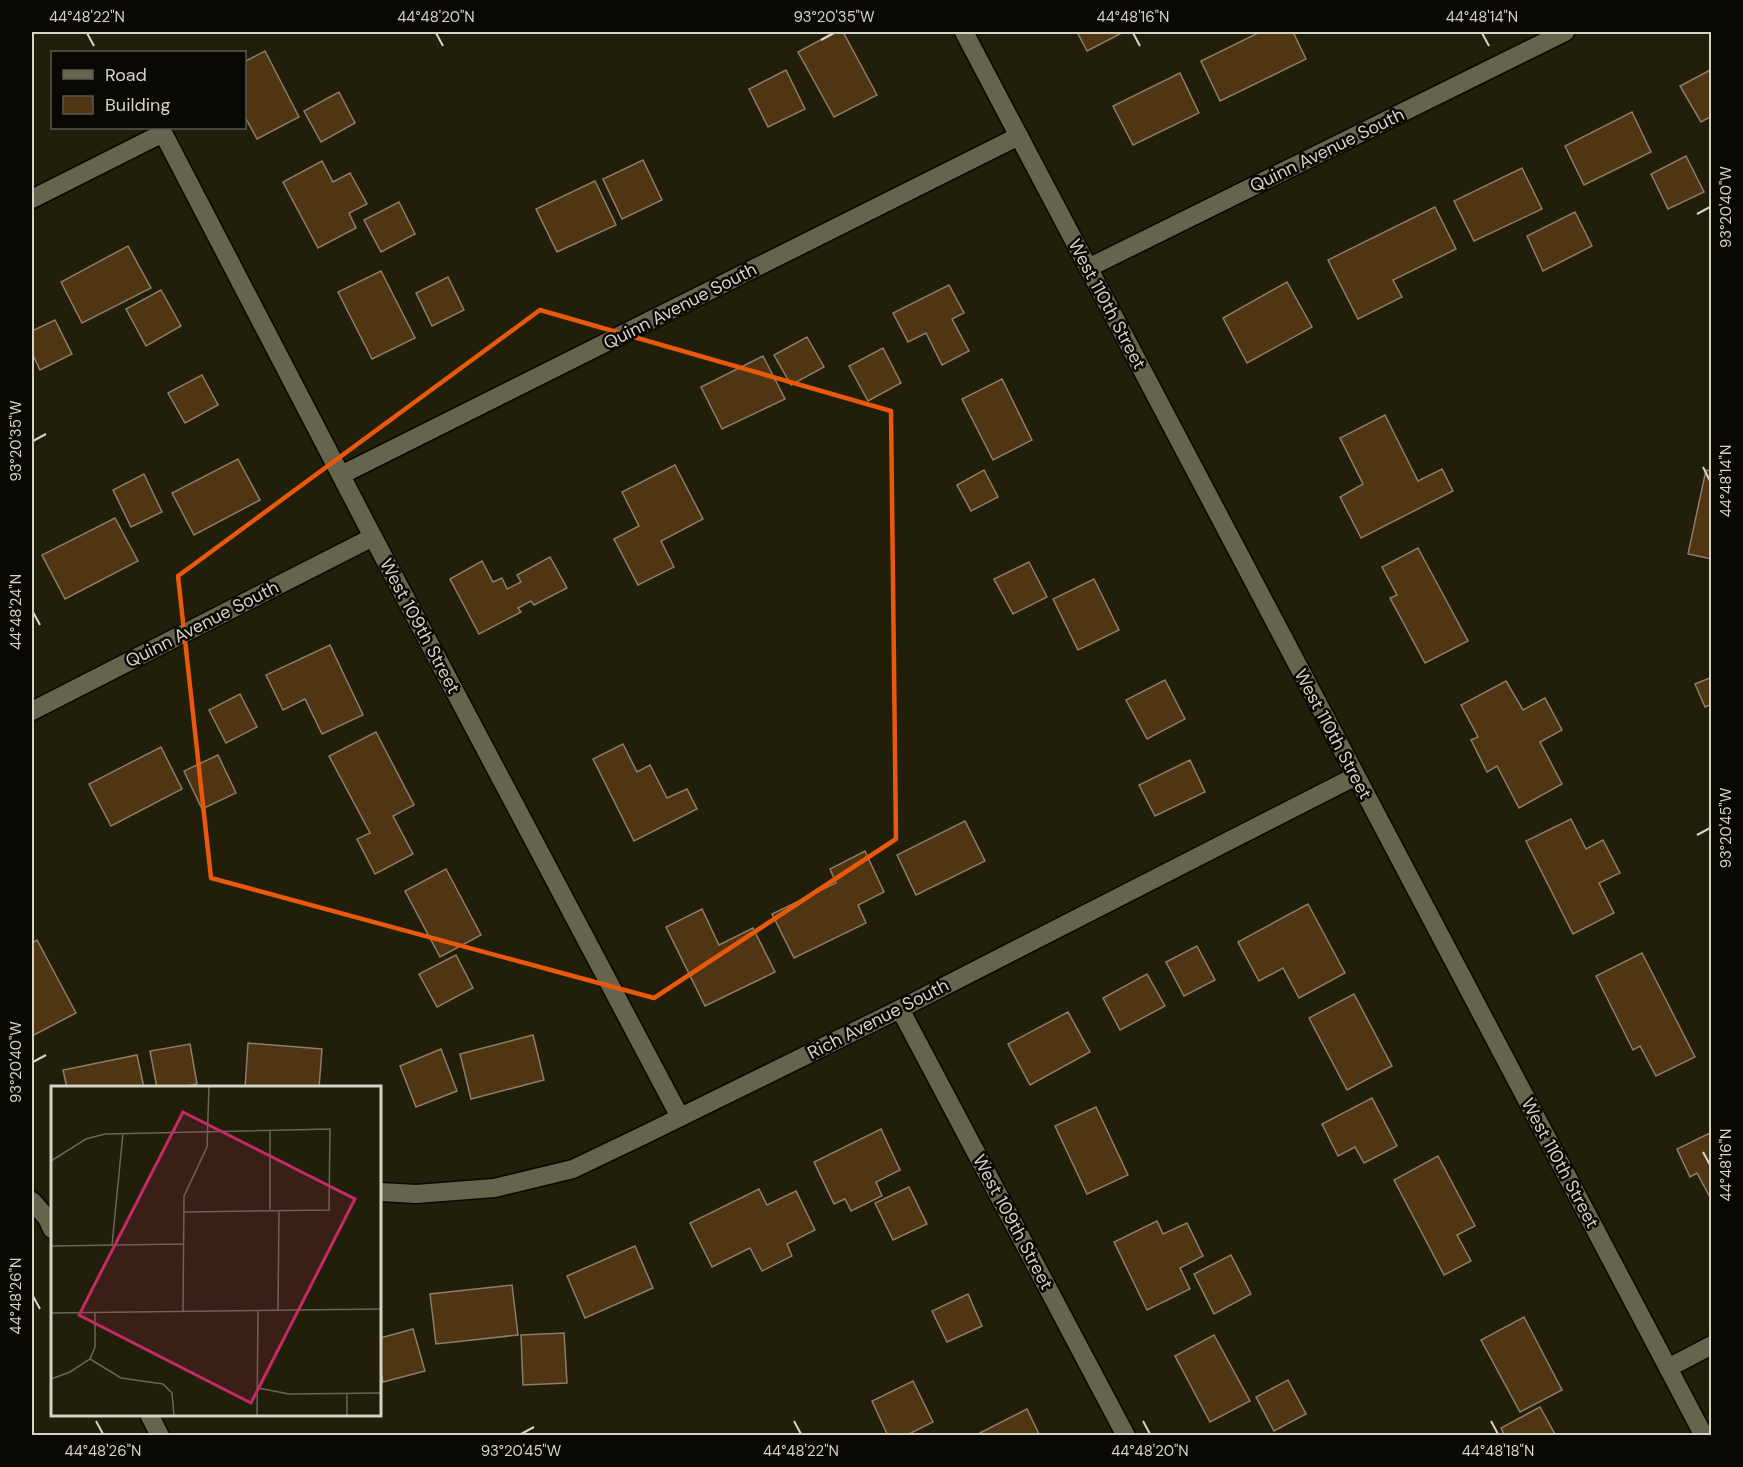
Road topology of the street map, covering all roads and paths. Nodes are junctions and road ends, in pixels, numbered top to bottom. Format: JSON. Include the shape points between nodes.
{"nodes":[{"id":1,"x":964,"y":32,"type":"edge"},
{"id":2,"x":1565,"y":32,"type":"edge"},
{"id":3,"x":1019,"y":136,"type":"junction"},
{"id":4,"x":32,"y":199,"type":"edge"},
{"id":5,"x":1088,"y":268,"type":"junction"},
{"id":6,"x":341,"y":475,"type":"junction"},
{"id":7,"x":373,"y":537,"type":"junction"},
{"id":8,"x":32,"y":711,"type":"edge"},
{"id":9,"x":1356,"y":776,"type":"junction"},
{"id":10,"x":900,"y":1009,"type":"junction"},
{"id":11,"x":680,"y":1117,"type":"junction"},
{"id":12,"x":381,"y":1192,"type":"edge"},
{"id":13,"x":32,"y":1201,"type":"edge"},
{"id":14,"x":46,"y":1222,"type":"edge"},
{"id":15,"x":1712,"y":1345,"type":"edge"},
{"id":16,"x":1668,"y":1368,"type":"junction"},
{"id":17,"x":150,"y":1416,"type":"edge"},
{"id":18,"x":160,"y":1436,"type":"edge"},
{"id":19,"x":1126,"y":1436,"type":"edge"},
{"id":20,"x":1704,"y":1436,"type":"edge"}],
"edges":[{"from":1,"to":3,"type":"street","name":"West 110th Street"},
{"from":2,"to":5,"type":"street","name":"Quinn Avenue South"},
{"from":3,"to":5,"type":"street","name":"West 110th Street"},
{"from":3,"to":6,"type":"street","name":"Quinn Avenue South"},
{"from":4,"to":6,"type":"street","name":"West 109th Street","via":[[163,133]]},
{"from":5,"to":9,"type":"street","name":"West 110th Street"},
{"from":6,"to":7,"type":"street","name":"West 109th Street"},
{"from":7,"to":8,"type":"street","name":"Quinn Avenue South"},
{"from":7,"to":11,"type":"street","name":"West 109th Street"},
{"from":9,"to":10,"type":"street","name":"Rich Avenue South"},
{"from":9,"to":16,"type":"street","name":"West 110th Street"},
{"from":10,"to":11,"type":"street","name":"Rich Avenue South"},
{"from":10,"to":19,"type":"street","name":"West 109th Street"},
{"from":11,"to":12,"type":"street","name":"Rich Avenue South","via":[[562,1172],[494,1188],[416,1194]]},
{"from":13,"to":14,"type":"street"},
{"from":15,"to":16,"type":"street"},
{"from":16,"to":20,"type":"street","name":"West 110th Street"},
{"from":17,"to":18,"type":"street"}]}
